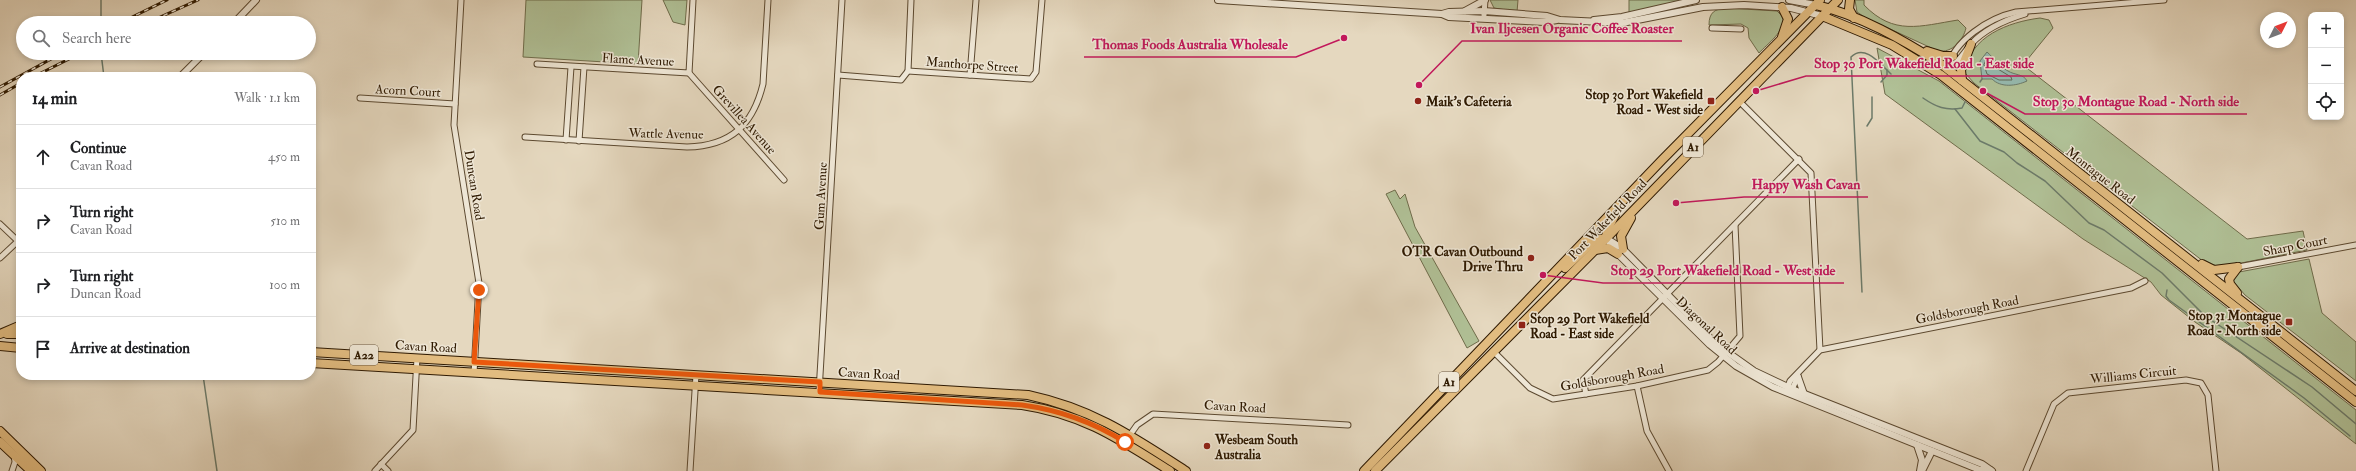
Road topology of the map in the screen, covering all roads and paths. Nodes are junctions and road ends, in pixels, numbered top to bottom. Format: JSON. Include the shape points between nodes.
{"nodes":[{"id":1,"x":256,"y":0,"type":"edge"},
{"id":2,"x":461,"y":0,"type":"edge"},
{"id":3,"x":693,"y":0,"type":"edge"},
{"id":4,"x":768,"y":0,"type":"edge"},
{"id":5,"x":842,"y":0,"type":"edge"},
{"id":6,"x":911,"y":0,"type":"edge"},
{"id":7,"x":976,"y":0,"type":"edge"},
{"id":8,"x":1042,"y":0,"type":"edge"},
{"id":9,"x":1218,"y":0,"type":"edge"},
{"id":10,"x":1485,"y":0,"type":"edge"},
{"id":11,"x":1696,"y":0,"type":"edge"},
{"id":12,"x":1706,"y":0,"type":"edge"},
{"id":13,"x":1789,"y":0,"type":"edge"},
{"id":14,"x":1838,"y":0,"type":"edge"},
{"id":15,"x":1850,"y":0,"type":"edge"},
{"id":16,"x":2164,"y":0,"type":"edge"},
{"id":17,"x":1818,"y":2,"type":"edge"},
{"id":18,"x":1703,"y":7,"type":"junction"},
{"id":19,"x":1782,"y":8,"type":"junction"},
{"id":20,"x":1830,"y":8,"type":"junction"},
{"id":21,"x":1465,"y":12,"type":"junction"},
{"id":22,"x":1809,"y":12,"type":"junction"},
{"id":23,"x":2030,"y":12,"type":"junction"},
{"id":24,"x":1442,"y":14,"type":"junction"},
{"id":25,"x":1484,"y":15,"type":"junction"},
{"id":26,"x":241,"y":16,"type":"edge"},
{"id":27,"x":1822,"y":16,"type":"junction"},
{"id":28,"x":1854,"y":18,"type":"junction"},
{"id":29,"x":1587,"y":21,"type":"junction"},
{"id":30,"x":1712,"y":28,"type":"dead end"},
{"id":31,"x":1741,"y":29,"type":"dead end"},
{"id":32,"x":1888,"y":34,"type":"junction"},
{"id":33,"x":1780,"y":41,"type":"junction"},
{"id":34,"x":1971,"y":44,"type":"junction"},
{"id":35,"x":1953,"y":56,"type":"junction"},
{"id":36,"x":197,"y":60,"type":"edge"},
{"id":37,"x":1920,"y":61,"type":"junction"},
{"id":38,"x":538,"y":64,"type":"dead end"},
{"id":39,"x":571,"y":66,"type":"junction"},
{"id":40,"x":584,"y":67,"type":"junction"},
{"id":41,"x":1947,"y":69,"type":"junction"},
{"id":42,"x":908,"y":71,"type":"junction"},
{"id":43,"x":185,"y":72,"type":"edge"},
{"id":44,"x":689,"y":73,"type":"junction"},
{"id":45,"x":838,"y":75,"type":"junction"},
{"id":46,"x":970,"y":75,"type":"junction"},
{"id":47,"x":1962,"y":80,"type":"junction"},
{"id":48,"x":360,"y":98,"type":"dead end"},
{"id":49,"x":1739,"y":100,"type":"junction"},
{"id":50,"x":1719,"y":102,"type":"junction"},
{"id":51,"x":455,"y":104,"type":"junction"},
{"id":52,"x":1981,"y":106,"type":"junction"},
{"id":53,"x":739,"y":130,"type":"junction"},
{"id":54,"x":525,"y":137,"type":"dead end"},
{"id":55,"x":566,"y":140,"type":"junction"},
{"id":56,"x":579,"y":141,"type":"junction"},
{"id":57,"x":1699,"y":141,"type":"junction"},
{"id":58,"x":1680,"y":143,"type":"junction"},
{"id":59,"x":1799,"y":159,"type":"junction"},
{"id":60,"x":784,"y":180,"type":"dead end"},
{"id":61,"x":1648,"y":194,"type":"junction"},
{"id":62,"x":1624,"y":201,"type":"junction"},
{"id":63,"x":0,"y":224,"type":"edge"},
{"id":64,"x":1735,"y":225,"type":"junction"},
{"id":65,"x":1606,"y":238,"type":"junction"},
{"id":66,"x":16,"y":240,"type":"edge"},
{"id":67,"x":16,"y":245,"type":"edge"},
{"id":68,"x":2171,"y":245,"type":"junction"},
{"id":69,"x":2356,"y":245,"type":"edge"},
{"id":70,"x":1594,"y":251,"type":"junction"},
{"id":71,"x":1621,"y":252,"type":"junction"},
{"id":72,"x":0,"y":258,"type":"edge"},
{"id":73,"x":2238,"y":267,"type":"junction"},
{"id":74,"x":2145,"y":281,"type":"dead end"},
{"id":75,"x":1543,"y":286,"type":"junction"},
{"id":76,"x":1664,"y":296,"type":"junction"},
{"id":77,"x":2251,"y":308,"type":"junction"},
{"id":78,"x":16,"y":327,"type":"edge"},
{"id":79,"x":0,"y":334,"type":"edge"},
{"id":80,"x":16,"y":334,"type":"edge"},
{"id":81,"x":0,"y":346,"type":"edge"},
{"id":82,"x":16,"y":348,"type":"edge"},
{"id":83,"x":1820,"y":350,"type":"junction"},
{"id":84,"x":1493,"y":351,"type":"junction"},
{"id":85,"x":316,"y":352,"type":"edge"},
{"id":86,"x":1724,"y":354,"type":"junction"},
{"id":87,"x":417,"y":358,"type":"junction"},
{"id":88,"x":474,"y":362,"type":"junction"},
{"id":89,"x":316,"y":363,"type":"edge"},
{"id":90,"x":417,"y":369,"type":"junction"},
{"id":91,"x":474,"y":373,"type":"junction"},
{"id":92,"x":1799,"y":374,"type":"junction"},
{"id":93,"x":696,"y":375,"type":"junction"},
{"id":94,"x":820,"y":382,"type":"junction"},
{"id":95,"x":696,"y":386,"type":"junction"},
{"id":96,"x":1637,"y":386,"type":"junction"},
{"id":97,"x":906,"y":387,"type":"junction"},
{"id":98,"x":974,"y":391,"type":"junction"},
{"id":99,"x":1789,"y":391,"type":"junction"},
{"id":100,"x":2356,"y":391,"type":"edge"},
{"id":101,"x":820,"y":392,"type":"junction"},
{"id":102,"x":1586,"y":394,"type":"junction"},
{"id":103,"x":1804,"y":394,"type":"junction"},
{"id":104,"x":892,"y":396,"type":"junction"},
{"id":105,"x":973,"y":402,"type":"junction"},
{"id":106,"x":2356,"y":402,"type":"edge"},
{"id":107,"x":1439,"y":406,"type":"junction"},
{"id":108,"x":1416,"y":416,"type":"junction"},
{"id":109,"x":1348,"y":425,"type":"dead end"},
{"id":110,"x":0,"y":431,"type":"edge"},
{"id":111,"x":1130,"y":434,"type":"junction"},
{"id":112,"x":1922,"y":440,"type":"junction"},
{"id":113,"x":0,"y":442,"type":"edge"},
{"id":114,"x":1125,"y":442,"type":"junction"},
{"id":115,"x":1917,"y":445,"type":"junction"},
{"id":116,"x":1932,"y":451,"type":"junction"},
{"id":117,"x":13,"y":454,"type":"junction"},
{"id":118,"x":381,"y":464,"type":"junction"},
{"id":119,"x":29,"y":468,"type":"edge"},
{"id":120,"x":12,"y":471,"type":"edge"},
{"id":121,"x":41,"y":471,"type":"edge"},
{"id":122,"x":375,"y":471,"type":"edge"},
{"id":123,"x":388,"y":471,"type":"edge"},
{"id":124,"x":690,"y":471,"type":"edge"},
{"id":125,"x":1170,"y":471,"type":"edge"},
{"id":126,"x":1186,"y":471,"type":"edge"},
{"id":127,"x":1364,"y":471,"type":"edge"},
{"id":128,"x":1375,"y":471,"type":"edge"},
{"id":129,"x":1669,"y":471,"type":"edge"},
{"id":130,"x":1921,"y":471,"type":"edge"},
{"id":131,"x":1992,"y":471,"type":"edge"},
{"id":132,"x":2026,"y":471,"type":"edge"},
{"id":133,"x":2216,"y":471,"type":"edge"}],
"edges":[{"from":1,"to":26,"type":"street"},
{"from":2,"to":51,"type":"street","name":"Duncan Road"},
{"from":3,"to":44,"type":"street","name":"Flame Avenue"},
{"from":4,"to":53,"type":"street","name":"Wattle Avenue","via":[[763,84],[756,107]]},
{"from":5,"to":45,"type":"street","name":"Gum Avenue"},
{"from":6,"to":42,"type":"street"},
{"from":7,"to":46,"type":"street"},
{"from":8,"to":46,"type":"street","name":"Manthorpe Street","via":[[1036,72],[1031,79]]},
{"from":9,"to":24,"type":"street"},
{"from":10,"to":21,"type":"street"},
{"from":10,"to":25,"type":"street"},
{"from":11,"to":29,"type":"street","via":[[1622,17]]},
{"from":12,"to":18,"type":"street"},
{"from":13,"to":17,"type":"street"},
{"from":14,"to":20,"type":"main road","name":"Port Wakefield Road","number":"A1"},
{"from":15,"to":28,"type":"main road","via":[[1849,9]]},
{"from":16,"to":23,"type":"street"},
{"from":17,"to":20,"type":"main road","name":"Montague Road"},
{"from":17,"to":22,"type":"main road","name":"Port Wakefield Road","number":"A1"},
{"from":18,"to":19,"type":"street","via":[[1744,5]]},
{"from":18,"to":29,"type":"street","via":[[1622,23]]},
{"from":19,"to":22,"type":"street"},
{"from":19,"to":33,"type":"main road","via":[[1788,18]]},
{"from":20,"to":27,"type":"main road","name":"Port Wakefield Road","number":"A1"},
{"from":20,"to":28,"type":"main road","name":"Montague Road"},
{"from":21,"to":24,"type":"street"},
{"from":21,"to":25,"type":"street"},
{"from":22,"to":27,"type":"street"},
{"from":22,"to":33,"type":"main road","name":"Port Wakefield Road","number":"A1"},
{"from":23,"to":34,"type":"street","via":[[1998,24]]},
{"from":23,"to":35,"type":"street","via":[[2016,12],[1989,22],[1969,37]]},
{"from":24,"to":25,"type":"street"},
{"from":25,"to":29,"type":"street","via":[[1547,16],[1560,20]]},
{"from":27,"to":37,"type":"main road","name":"Montague Road","via":[[1870,34]]},
{"from":27,"to":49,"type":"main road","name":"Port Wakefield Road","number":"A1"},
{"from":28,"to":32,"type":"main road","name":"Montague Road"},
{"from":30,"to":31,"type":"street"},
{"from":32,"to":35,"type":"main road","via":[[1937,55]]},
{"from":32,"to":41,"type":"main road","name":"Montague Road"},
{"from":33,"to":50,"type":"main road","name":"Port Wakefield Road","number":"A1"},
{"from":34,"to":41,"type":"street","via":[[1955,65]]},
{"from":34,"to":47,"type":"main road","via":[[1961,70]]},
{"from":35,"to":41,"type":"street"},
{"from":36,"to":43,"type":"street"},
{"from":37,"to":41,"type":"main road"},
{"from":37,"to":52,"type":"main road","name":"Montague Road"},
{"from":38,"to":39,"type":"street","name":"Flame Avenue"},
{"from":39,"to":40,"type":"street","name":"Flame Avenue"},
{"from":39,"to":55,"type":"street"},
{"from":40,"to":44,"type":"street","name":"Flame Avenue"},
{"from":40,"to":56,"type":"street"},
{"from":41,"to":47,"type":"main road","name":"Montague Road"},
{"from":41,"to":52,"type":"main road","via":[[1949,76]]},
{"from":42,"to":45,"type":"street","via":[[901,80]]},
{"from":42,"to":46,"type":"street","name":"Manthorpe Street"},
{"from":44,"to":53,"type":"street","name":"Grevillea Avenue"},
{"from":45,"to":94,"type":"street","name":"Gum Avenue"},
{"from":47,"to":68,"type":"main road","name":"Montague Road"},
{"from":48,"to":51,"type":"street","name":"Acorn Court"},
{"from":49,"to":50,"type":"main road","via":[[1734,98]]},
{"from":49,"to":57,"type":"main road","name":"Port Wakefield Road","number":"A1"},
{"from":49,"to":59,"type":"street"},
{"from":50,"to":58,"type":"main road","name":"Port Wakefield Road","number":"A1"},
{"from":51,"to":88,"type":"street","name":"Duncan Road","via":[[454,129],[479,284]]},
{"from":52,"to":106,"type":"main road","name":"Montague Road"},
{"from":53,"to":56,"type":"street","name":"Wattle Avenue","via":[[712,144],[700,147]]},
{"from":53,"to":60,"type":"street","name":"Grevillea Avenue"},
{"from":54,"to":55,"type":"street","name":"Wattle Avenue"},
{"from":55,"to":56,"type":"street","name":"Wattle Avenue"},
{"from":57,"to":58,"type":"main road","via":[[1686,148]]},
{"from":57,"to":61,"type":"main road","name":"Port Wakefield Road","number":"A1"},
{"from":58,"to":62,"type":"main road","name":"Port Wakefield Road","number":"A1"},
{"from":59,"to":64,"type":"street"},
{"from":59,"to":83,"type":"street","via":[[1811,173]]},
{"from":61,"to":65,"type":"main road","name":"Port Wakefield Road","number":"A1"},
{"from":61,"to":71,"type":"main road","via":[[1623,230],[1620,238]]},
{"from":62,"to":65,"type":"main road","via":[[1607,230]]},
{"from":62,"to":75,"type":"main road","name":"Port Wakefield Road","number":"A1"},
{"from":63,"to":66,"type":"street"},
{"from":64,"to":76,"type":"street"},
{"from":64,"to":86,"type":"street","name":"Goldsborough Road","via":[[1740,336]]},
{"from":65,"to":70,"type":"main road","name":"Port Wakefield Road","number":"A1"},
{"from":65,"to":71,"type":"street","name":"Diagonal Road"},
{"from":65,"to":75,"type":"main road","via":[[1595,240],[1576,260]]},
{"from":67,"to":72,"type":"street"},
{"from":68,"to":73,"type":"main road","via":[[2212,270]]},
{"from":68,"to":77,"type":"main road","name":"Montague Road"},
{"from":69,"to":73,"type":"street","name":"Sharp Court"},
{"from":70,"to":71,"type":"main road","via":[[1608,248]]},
{"from":70,"to":84,"type":"main road","name":"Port Wakefield Road","number":"A1"},
{"from":71,"to":76,"type":"street","name":"Diagonal Road"},
{"from":73,"to":77,"type":"main road","via":[[2232,272],[2229,281]]},
{"from":74,"to":83,"type":"street","name":"Goldsborough Road","via":[[2131,288]]},
{"from":75,"to":108,"type":"main road","name":"Port Wakefield Road","number":"A1"},
{"from":76,"to":86,"type":"street","name":"Diagonal Road"},
{"from":76,"to":102,"type":"street","via":[[1583,380]]},
{"from":77,"to":100,"type":"main road","name":"Montague Road"},
{"from":78,"to":79,"type":"main road"},
{"from":79,"to":80,"type":"main road"},
{"from":81,"to":82,"type":"main road"},
{"from":83,"to":92,"type":"street"},
{"from":84,"to":102,"type":"street","name":"Goldsborough Road","via":[[1530,388],[1553,399]]},
{"from":84,"to":107,"type":"main road","name":"Port Wakefield Road","number":"A1"},
{"from":85,"to":87,"type":"main road","name":"Cavan Road","number":"A22"},
{"from":86,"to":96,"type":"street","name":"Goldsborough Road","via":[[1708,370]]},
{"from":86,"to":99,"type":"street","name":"Diagonal Road","via":[[1743,371]]},
{"from":87,"to":88,"type":"main road","name":"Cavan Road","number":"A22"},
{"from":87,"to":90,"type":"street"},
{"from":88,"to":91,"type":"street","name":"Duncan Road"},
{"from":88,"to":93,"type":"main road","name":"Cavan Road","number":"A22"},
{"from":89,"to":90,"type":"main road","name":"Cavan Road","number":"A22"},
{"from":90,"to":91,"type":"main road","name":"Cavan Road","number":"A22"},
{"from":90,"to":118,"type":"street","via":[[413,430]]},
{"from":91,"to":95,"type":"main road","name":"Cavan Road","number":"A22"},
{"from":92,"to":99,"type":"street"},
{"from":92,"to":103,"type":"street"},
{"from":93,"to":94,"type":"main road","name":"Cavan Road","number":"A22"},
{"from":93,"to":95,"type":"street"},
{"from":94,"to":97,"type":"main road","name":"Cavan Road","number":"A22"},
{"from":94,"to":101,"type":"street","name":"Gum Avenue"},
{"from":95,"to":101,"type":"main road","name":"Cavan Road","number":"A22"},
{"from":95,"to":124,"type":"street"},
{"from":96,"to":102,"type":"street","name":"Goldsborough Road"},
{"from":96,"to":129,"type":"street","via":[[1647,431]]},
{"from":97,"to":98,"type":"main road","name":"Cavan Road","number":"A22"},
{"from":97,"to":104,"type":"main road"},
{"from":98,"to":105,"type":"main road"},
{"from":98,"to":111,"type":"main road","name":"Cavan Road","number":"A22","via":[[1028,395],[1066,404],[1099,417]]},
{"from":99,"to":103,"type":"street","name":"Diagonal Road"},
{"from":99,"to":115,"type":"street","name":"Diagonal Road"},
{"from":101,"to":104,"type":"main road","name":"Cavan Road","number":"A22"},
{"from":103,"to":112,"type":"street","name":"Diagonal Road"},
{"from":104,"to":105,"type":"main road","name":"Cavan Road","number":"A22"},
{"from":105,"to":114,"type":"main road","name":"Cavan Road","number":"A22","via":[[1022,405],[1050,410],[1095,425]]},
{"from":107,"to":108,"type":"main road","via":[[1436,404]]},
{"from":107,"to":128,"type":"main road","name":"Port Wakefield Road","number":"A1"},
{"from":108,"to":127,"type":"main road","name":"Port Wakefield Road","number":"A1"},
{"from":109,"to":111,"type":"street","name":"Cavan Road","via":[[1156,414],[1143,420]]},
{"from":110,"to":119,"type":"main road"},
{"from":111,"to":114,"type":"street","name":"Cavan Road"},
{"from":111,"to":126,"type":"main road","name":"Cavan Road","number":"A22"},
{"from":112,"to":116,"type":"street"},
{"from":112,"to":131,"type":"street","name":"Diagonal Road","via":[[1982,464]]},
{"from":113,"to":117,"type":"main road"},
{"from":114,"to":125,"type":"main road","name":"Cavan Road","number":"A22"},
{"from":115,"to":116,"type":"street","name":"Diagonal Road"},
{"from":115,"to":130,"type":"street","via":[[1922,460]]},
{"from":116,"to":130,"type":"street"},
{"from":116,"to":131,"type":"street","name":"Diagonal Road","via":[[1980,470]]},
{"from":117,"to":119,"type":"main road"},
{"from":117,"to":120,"type":"street","via":[[15,462]]},
{"from":118,"to":122,"type":"street"},
{"from":118,"to":123,"type":"street"},
{"from":119,"to":121,"type":"main road"},
{"from":132,"to":133,"type":"street","name":"Williams Circuit","via":[[2054,404],[2068,393],[2186,380],[2201,383],[2208,395]]}]}
